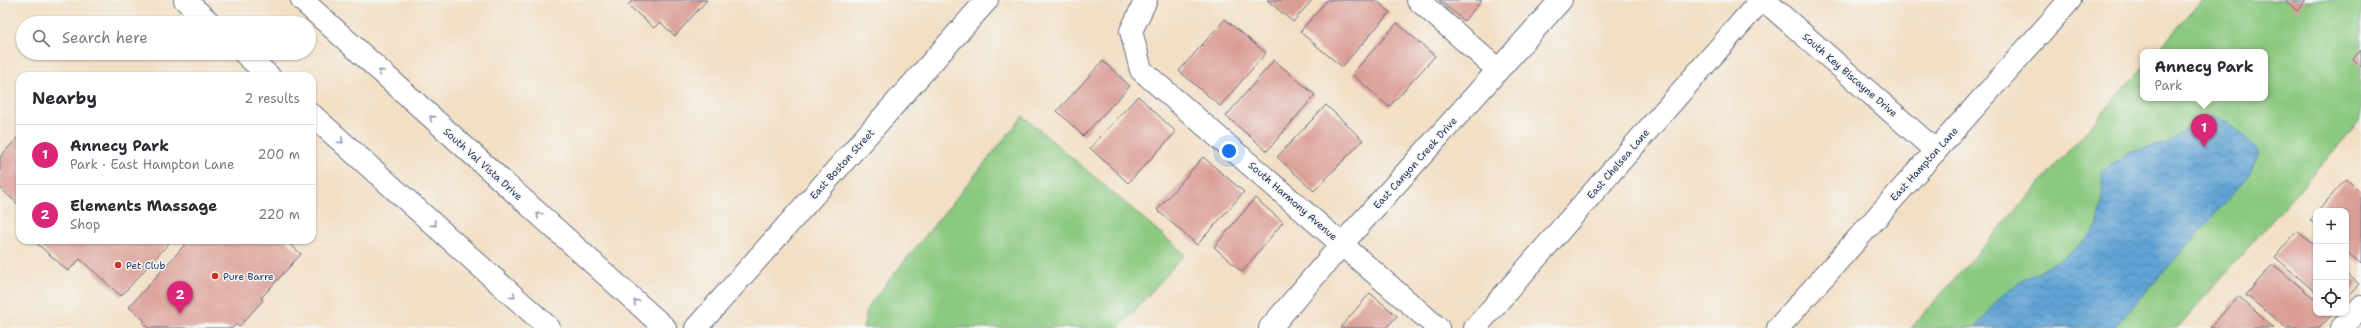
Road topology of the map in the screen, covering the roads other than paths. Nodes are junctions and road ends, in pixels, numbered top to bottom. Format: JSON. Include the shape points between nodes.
{"nodes":[{"id":1,"x":185,"y":0,"type":"edge"},
{"id":2,"x":302,"y":0,"type":"edge"},
{"id":3,"x":987,"y":0,"type":"edge"},
{"id":4,"x":1146,"y":0,"type":"edge"},
{"id":5,"x":1418,"y":0,"type":"edge"},
{"id":6,"x":1561,"y":0,"type":"edge"},
{"id":7,"x":1762,"y":0,"type":"edge"},
{"id":8,"x":2070,"y":0,"type":"edge"},
{"id":9,"x":202,"y":16,"type":"edge"},
{"id":10,"x":252,"y":60,"type":"edge"},
{"id":11,"x":1498,"y":70,"type":"junction"},
{"id":12,"x":265,"y":72,"type":"edge"},
{"id":13,"x":316,"y":119,"type":"edge"},
{"id":14,"x":1936,"y":151,"type":"junction"},
{"id":15,"x":1342,"y":244,"type":"junction"},
{"id":16,"x":2361,"y":307,"type":"edge"},
{"id":17,"x":548,"y":328,"type":"edge"},
{"id":18,"x":665,"y":328,"type":"edge"},
{"id":19,"x":696,"y":328,"type":"edge"},
{"id":20,"x":1270,"y":328,"type":"edge"},
{"id":21,"x":1438,"y":328,"type":"edge"},
{"id":22,"x":1474,"y":328,"type":"edge"},
{"id":23,"x":1778,"y":328,"type":"edge"},
{"id":24,"x":2342,"y":328,"type":"edge"}],
"edges":[{"from":1,"to":9,"type":"street"},
{"from":18,"to":2,"type":"street","name":"South Val Vista Drive","one_way":true},
{"from":3,"to":19,"type":"street","name":"East Boston Street"},
{"from":4,"to":15,"type":"street","name":"South Harmony Avenue","via":[[1131,31],[1141,70]]},
{"from":5,"to":11,"type":"street"},
{"from":6,"to":11,"type":"street","name":"East Canyon Creek Drive"},
{"from":7,"to":14,"type":"street","name":"South Key Biscayne Drive"},
{"from":7,"to":22,"type":"street","name":"East Chelsea Lane"},
{"from":8,"to":14,"type":"street","name":"East Hampton Lane"},
{"from":10,"to":12,"type":"street"},
{"from":11,"to":15,"type":"street","name":"East Canyon Creek Drive"},
{"from":13,"to":17,"type":"street","one_way":true},
{"from":14,"to":23,"type":"street","name":"East Hampton Lane"},
{"from":15,"to":20,"type":"street","name":"East Canyon Creek Drive"},
{"from":15,"to":21,"type":"street","name":"South Harmony Avenue"},
{"from":16,"to":24,"type":"street"}]}
